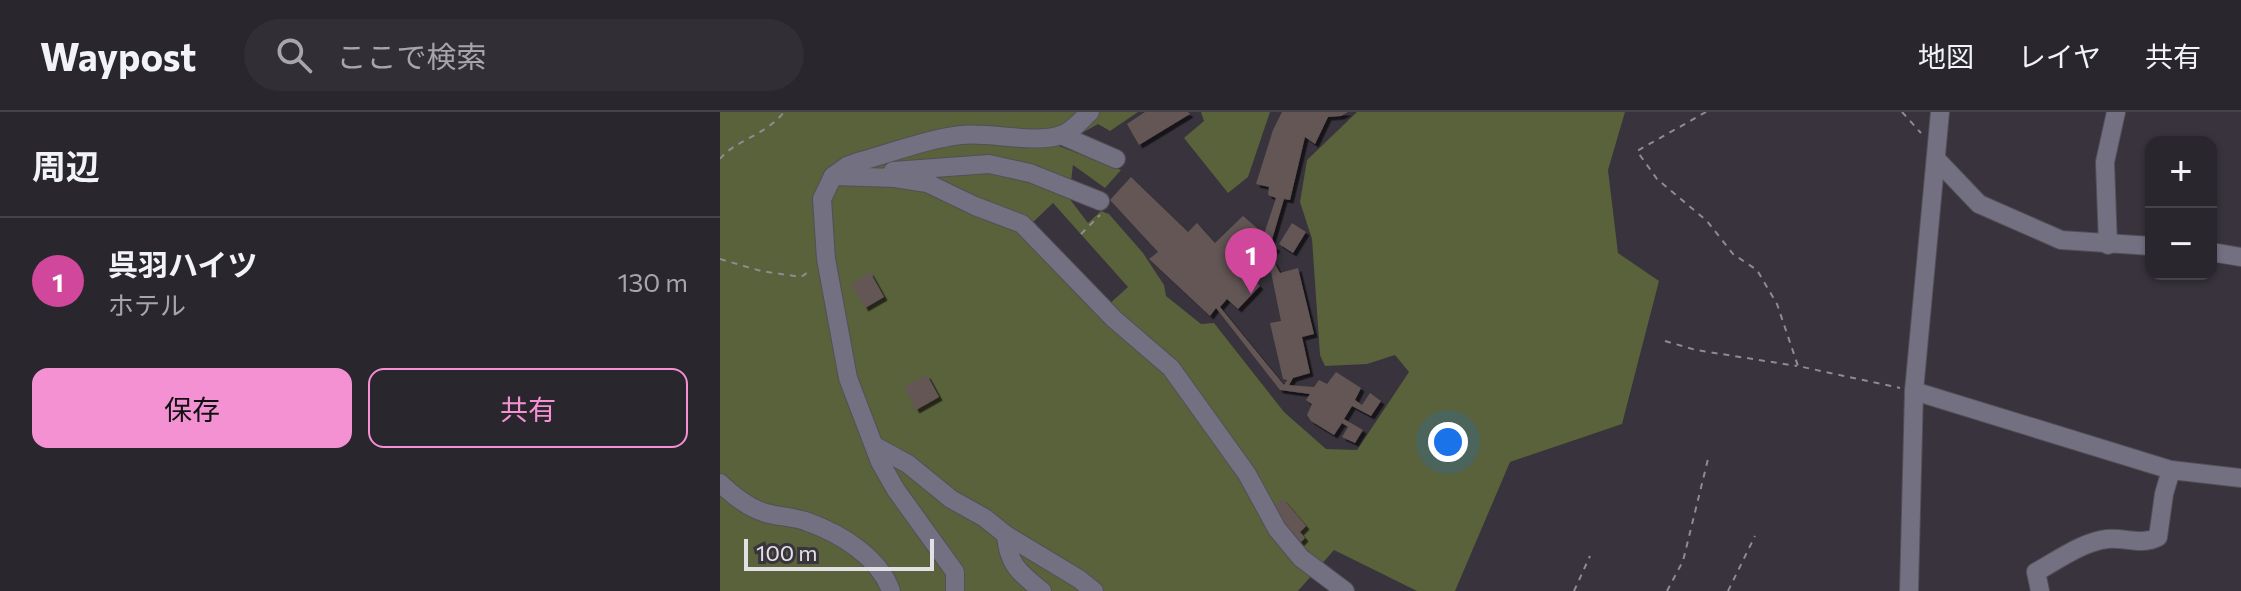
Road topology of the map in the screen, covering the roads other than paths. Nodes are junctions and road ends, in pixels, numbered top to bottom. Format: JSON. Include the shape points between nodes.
{"nodes":[{"id":1,"x":1090,"y":112,"type":"edge"},
{"id":2,"x":1940,"y":112,"type":"edge"},
{"id":3,"x":2116,"y":112,"type":"edge"},
{"id":4,"x":1061,"y":135,"type":"junction"},
{"id":5,"x":1935,"y":154,"type":"junction"},
{"id":6,"x":1116,"y":159,"type":"dead end"},
{"id":7,"x":833,"y":176,"type":"junction"},
{"id":8,"x":871,"y":178,"type":"junction"},
{"id":9,"x":1104,"y":205,"type":"road end"},
{"id":10,"x":2108,"y":245,"type":"junction"},
{"id":11,"x":2145,"y":246,"type":"edge"},
{"id":12,"x":2217,"y":253,"type":"edge"},
{"id":13,"x":2241,"y":257,"type":"edge"},
{"id":14,"x":1914,"y":391,"type":"junction"},
{"id":15,"x":875,"y":446,"type":"junction"},
{"id":16,"x":2171,"y":470,"type":"junction"},
{"id":17,"x":2241,"y":478,"type":"edge"},
{"id":18,"x":720,"y":483,"type":"edge"},
{"id":19,"x":1006,"y":535,"type":"junction"},
{"id":20,"x":891,"y":591,"type":"edge"},
{"id":21,"x":955,"y":591,"type":"edge"},
{"id":22,"x":1042,"y":591,"type":"edge"},
{"id":23,"x":1094,"y":591,"type":"edge"},
{"id":24,"x":1345,"y":591,"type":"edge"},
{"id":25,"x":1909,"y":591,"type":"edge"},
{"id":26,"x":2040,"y":591,"type":"edge"}],
"edges":[{"from":1,"to":4,"type":"street"},
{"from":2,"to":5,"type":"street"},
{"from":3,"to":10,"type":"street","via":[[2105,162]]},
{"from":4,"to":6,"type":"street"},
{"from":4,"to":7,"type":"street","via":[[957,135],[858,162]]},
{"from":5,"to":10,"type":"street","via":[[1979,204],[2061,240]]},
{"from":5,"to":14,"type":"street"},
{"from":7,"to":8,"type":"street"},
{"from":7,"to":15,"type":"street","via":[[822,199],[826,259],[848,378]]},
{"from":8,"to":9,"type":"street","via":[[899,170],[989,164],[1030,173]]},
{"from":8,"to":24,"type":"street","via":[[927,183],[1022,224],[1114,319],[1171,368],[1247,474],[1277,529],[1301,558]]},
{"from":10,"to":11,"type":"street"},
{"from":12,"to":13,"type":"street"},
{"from":14,"to":16,"type":"street"},
{"from":14,"to":25,"type":"street"},
{"from":15,"to":19,"type":"street"},
{"from":15,"to":21,"type":"street","via":[[896,490],[955,572]]},
{"from":16,"to":17,"type":"street"},
{"from":16,"to":26,"type":"street","via":[[2158,537],[2107,539],[2076,550],[2036,572]]},
{"from":18,"to":20,"type":"street","via":[[750,506],[811,523],[856,548],[883,572]]},
{"from":19,"to":22,"type":"street","via":[[1007,555]]},
{"from":19,"to":23,"type":"street"}]}
